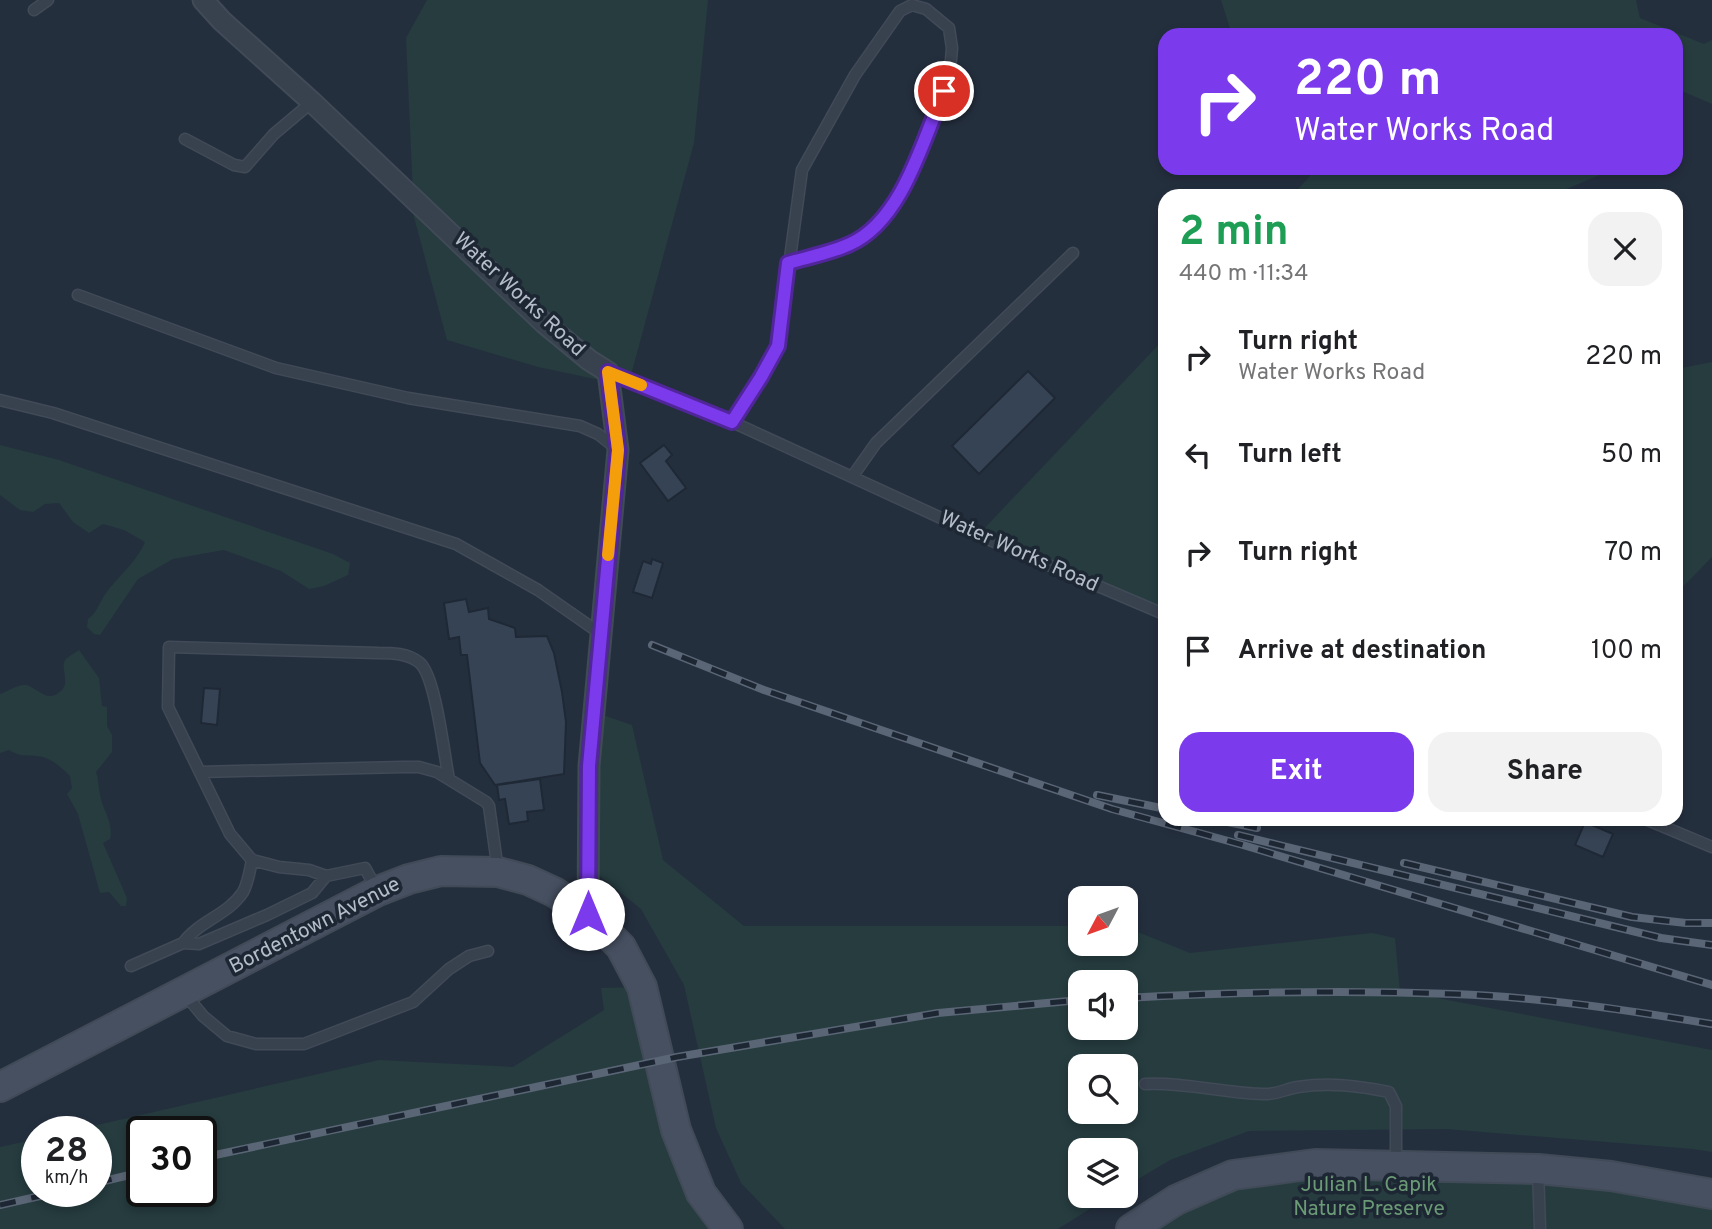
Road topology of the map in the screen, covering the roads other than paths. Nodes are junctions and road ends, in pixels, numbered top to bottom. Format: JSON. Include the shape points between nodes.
{"nodes":[{"id":1,"x":48,"y":0,"type":"edge"},
{"id":2,"x":203,"y":0,"type":"edge"},
{"id":3,"x":34,"y":10,"type":"dead end"},
{"id":4,"x":312,"y":102,"type":"junction"},
{"id":5,"x":185,"y":139,"type":"dead end"},
{"id":6,"x":1073,"y":253,"type":"dead end"},
{"id":7,"x":788,"y":263,"type":"junction"},
{"id":8,"x":78,"y":295,"type":"dead end"},
{"id":9,"x":608,"y":372,"type":"junction"},
{"id":10,"x":0,"y":400,"type":"edge"},
{"id":11,"x":732,"y":422,"type":"junction"},
{"id":12,"x":618,"y":450,"type":"junction"},
{"id":13,"x":852,"y":477,"type":"junction"},
{"id":14,"x":1158,"y":612,"type":"edge"},
{"id":15,"x":601,"y":635,"type":"junction"},
{"id":16,"x":200,"y":772,"type":"junction"},
{"id":17,"x":449,"y":779,"type":"junction"},
{"id":18,"x":1662,"y":826,"type":"edge"},
{"id":19,"x":1712,"y":847,"type":"edge"},
{"id":20,"x":252,"y":860,"type":"junction"},
{"id":21,"x":498,"y":872,"type":"junction"},
{"id":22,"x":326,"y":876,"type":"junction"},
{"id":23,"x":378,"y":891,"type":"junction"},
{"id":24,"x":588,"y":914,"type":"junction"},
{"id":25,"x":183,"y":943,"type":"junction"},
{"id":26,"x":488,"y":951,"type":"dead end"},
{"id":27,"x":131,"y":966,"type":"dead end"},
{"id":28,"x":183,"y":993,"type":"junction"},
{"id":29,"x":1145,"y":1084,"type":"dead end"},
{"id":30,"x":0,"y":1087,"type":"edge"},
{"id":31,"x":1396,"y":1166,"type":"junction"},
{"id":32,"x":1538,"y":1169,"type":"junction"},
{"id":33,"x":1712,"y":1194,"type":"edge"},
{"id":34,"x":728,"y":1229,"type":"edge"},
{"id":35,"x":1131,"y":1229,"type":"edge"},
{"id":36,"x":1540,"y":1229,"type":"edge"}],
"edges":[{"from":1,"to":3,"type":"lane"},
{"from":2,"to":4,"type":"street","name":"Water Works Road"},
{"from":4,"to":5,"type":"lane","via":[[245,167]]},
{"from":4,"to":9,"type":"street","name":"Water Works Road","via":[[544,323]]},
{"from":6,"to":13,"type":"lane","via":[[876,443]]},
{"from":7,"to":7,"type":"lane","via":[[802,170],[855,75],[900,11],[912,5],[926,9],[949,28],[950,71],[901,193],[873,228],[851,244]]},
{"from":7,"to":11,"type":"lane","via":[[778,346]]},
{"from":8,"to":12,"type":"lane","via":[[276,368],[408,398],[580,426]]},
{"from":9,"to":11,"type":"lane","name":"Water Works Road"},
{"from":9,"to":12,"type":"street"},
{"from":10,"to":15,"type":"lane","via":[[53,413],[456,544],[538,590]]},
{"from":11,"to":13,"type":"lane","name":"Water Works Road"},
{"from":12,"to":15,"type":"street"},
{"from":13,"to":14,"type":"lane","name":"Water Works Road"},
{"from":15,"to":24,"type":"street","via":[[589,766]]},
{"from":16,"to":17,"type":"lane","via":[[419,767]]},
{"from":16,"to":17,"type":"lane","via":[[168,707],[169,647],[411,657],[422,666],[431,685]]},
{"from":16,"to":20,"type":"lane","via":[[230,834]]},
{"from":17,"to":21,"type":"lane","via":[[489,806]]},
{"from":18,"to":19,"type":"lane"},
{"from":20,"to":22,"type":"lane"},
{"from":20,"to":25,"type":"lane","via":[[245,890],[233,905],[192,931]]},
{"from":21,"to":23,"type":"main road","name":"Bordentown Avenue","via":[[441,871]]},
{"from":21,"to":24,"type":"main road","name":"Bordentown Avenue","via":[[554,892]]},
{"from":22,"to":23,"type":"lane","via":[[365,868]]},
{"from":22,"to":25,"type":"lane","via":[[312,892],[267,915],[199,944]]},
{"from":23,"to":28,"type":"main road","name":"Bordentown Avenue"},
{"from":24,"to":34,"type":"main road","name":"Bordentown Avenue","via":[[621,947],[642,987],[676,1130],[701,1194]]},
{"from":25,"to":27,"type":"lane"},
{"from":26,"to":28,"type":"lane","via":[[468,956],[413,1002],[304,1044],[256,1044],[227,1037]]},
{"from":28,"to":30,"type":"main road","name":"Bordentown Avenue"},
{"from":29,"to":31,"type":"lane","via":[[1278,1094],[1298,1087],[1346,1084],[1389,1092],[1396,1106]]},
{"from":31,"to":32,"type":"main road"},
{"from":31,"to":35,"type":"main road","via":[[1315,1164],[1233,1175],[1176,1200]]},
{"from":32,"to":33,"type":"main road"},
{"from":32,"to":36,"type":"lane"}]}
